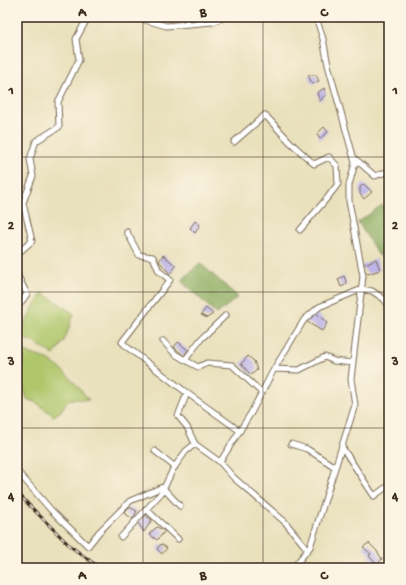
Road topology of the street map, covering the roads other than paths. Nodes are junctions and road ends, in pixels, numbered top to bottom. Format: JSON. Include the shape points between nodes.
{"nodes":[{"id":1,"x":88,"y":17,"type":"edge"},
{"id":2,"x":135,"y":17,"type":"edge"},
{"id":3,"x":186,"y":17,"type":"edge"},
{"id":4,"x":224,"y":17,"type":"edge"},
{"id":5,"x":316,"y":17,"type":"edge"},
{"id":6,"x":187,"y":24,"type":"junction"},
{"id":7,"x":234,"y":142,"type":"dead end"},
{"id":8,"x":354,"y":158,"type":"junction"},
{"id":9,"x":389,"y":171,"type":"edge"},
{"id":10,"x":300,"y":230,"type":"dead end"},
{"id":11,"x":127,"y":232,"type":"dead end"},
{"id":12,"x":17,"y":254,"type":"edge"},
{"id":13,"x":17,"y":274,"type":"edge"},
{"id":14,"x":362,"y":289,"type":"junction"},
{"id":15,"x":389,"y":306,"type":"edge"},
{"id":16,"x":17,"y":308,"type":"edge"},
{"id":17,"x":226,"y":315,"type":"dead end"},
{"id":18,"x":163,"y":341,"type":"dead end"},
{"id":19,"x":17,"y":353,"type":"edge"},
{"id":20,"x":185,"y":360,"type":"junction"},
{"id":21,"x":353,"y":363,"type":"junction"},
{"id":22,"x":17,"y":366,"type":"edge"},
{"id":23,"x":274,"y":369,"type":"junction"},
{"id":24,"x":187,"y":393,"type":"junction"},
{"id":25,"x":262,"y":393,"type":"junction"},
{"id":26,"x":240,"y":431,"type":"junction"},
{"id":27,"x":196,"y":444,"type":"junction"},
{"id":28,"x":291,"y":444,"type":"dead end"},
{"id":29,"x":342,"y":447,"type":"junction"},
{"id":30,"x":155,"y":451,"type":"dead end"},
{"id":31,"x":220,"y":462,"type":"junction"},
{"id":32,"x":175,"y":467,"type":"junction"},
{"id":33,"x":335,"y":467,"type":"junction"},
{"id":34,"x":17,"y":472,"type":"edge"},
{"id":35,"x":163,"y":488,"type":"junction"},
{"id":36,"x":385,"y":488,"type":"dead end"},
{"id":37,"x":180,"y":506,"type":"dead end"},
{"id":38,"x":146,"y":509,"type":"junction"},
{"id":39,"x":121,"y":538,"type":"dead end"},
{"id":40,"x":178,"y":539,"type":"dead end"},
{"id":41,"x":308,"y":550,"type":"junction"},
{"id":42,"x":292,"y":568,"type":"edge"}],
"edges":[{"from":1,"to":12,"type":"street","via":[[76,39],[79,60],[58,102],[59,127],[36,141],[30,159],[33,176],[23,203],[32,241]]},
{"from":2,"to":6,"type":"street","via":[[166,26]]},
{"from":3,"to":6,"type":"street"},
{"from":4,"to":6,"type":"street","via":[[213,22]]},
{"from":5,"to":8,"type":"street"},
{"from":7,"to":10,"type":"street","via":[[265,115],[314,164],[329,157],[337,166],[338,184]]},
{"from":8,"to":9,"type":"street","via":[[376,176]]},
{"from":8,"to":14,"type":"street","via":[[355,163],[348,185],[364,276]]},
{"from":11,"to":24,"type":"street","via":[[139,255],[153,257],[159,271],[170,280],[122,342]]},
{"from":13,"to":16,"type":"street","via":[[27,294]]},
{"from":14,"to":15,"type":"street","via":[[372,291]]},
{"from":14,"to":21,"type":"street"},
{"from":14,"to":23,"type":"street","via":[[319,307],[304,320]]},
{"from":17,"to":20,"type":"street","via":[[201,339]]},
{"from":18,"to":20,"type":"street"},
{"from":19,"to":22,"type":"street"},
{"from":20,"to":25,"type":"street","via":[[198,366],[207,363],[232,365]]},
{"from":21,"to":23,"type":"street","via":[[325,358],[299,370]]},
{"from":21,"to":29,"type":"street","via":[[351,379],[355,405]]},
{"from":23,"to":25,"type":"street"},
{"from":24,"to":26,"type":"street"},
{"from":24,"to":27,"type":"street","via":[[178,416]]},
{"from":25,"to":26,"type":"street"},
{"from":26,"to":31,"type":"street"},
{"from":27,"to":31,"type":"street"},
{"from":27,"to":32,"type":"street"},
{"from":28,"to":33,"type":"street","via":[[307,449]]},
{"from":29,"to":33,"type":"street"},
{"from":29,"to":36,"type":"street","via":[[374,496]]},
{"from":30,"to":32,"type":"street"},
{"from":31,"to":41,"type":"street","via":[[234,478],[285,522]]},
{"from":32,"to":35,"type":"street"},
{"from":33,"to":41,"type":"street"},
{"from":34,"to":35,"type":"street","via":[[88,546],[130,501]]},
{"from":35,"to":37,"type":"street"},
{"from":35,"to":38,"type":"street"},
{"from":38,"to":39,"type":"street"},
{"from":38,"to":40,"type":"street"},
{"from":41,"to":42,"type":"street"}]}
